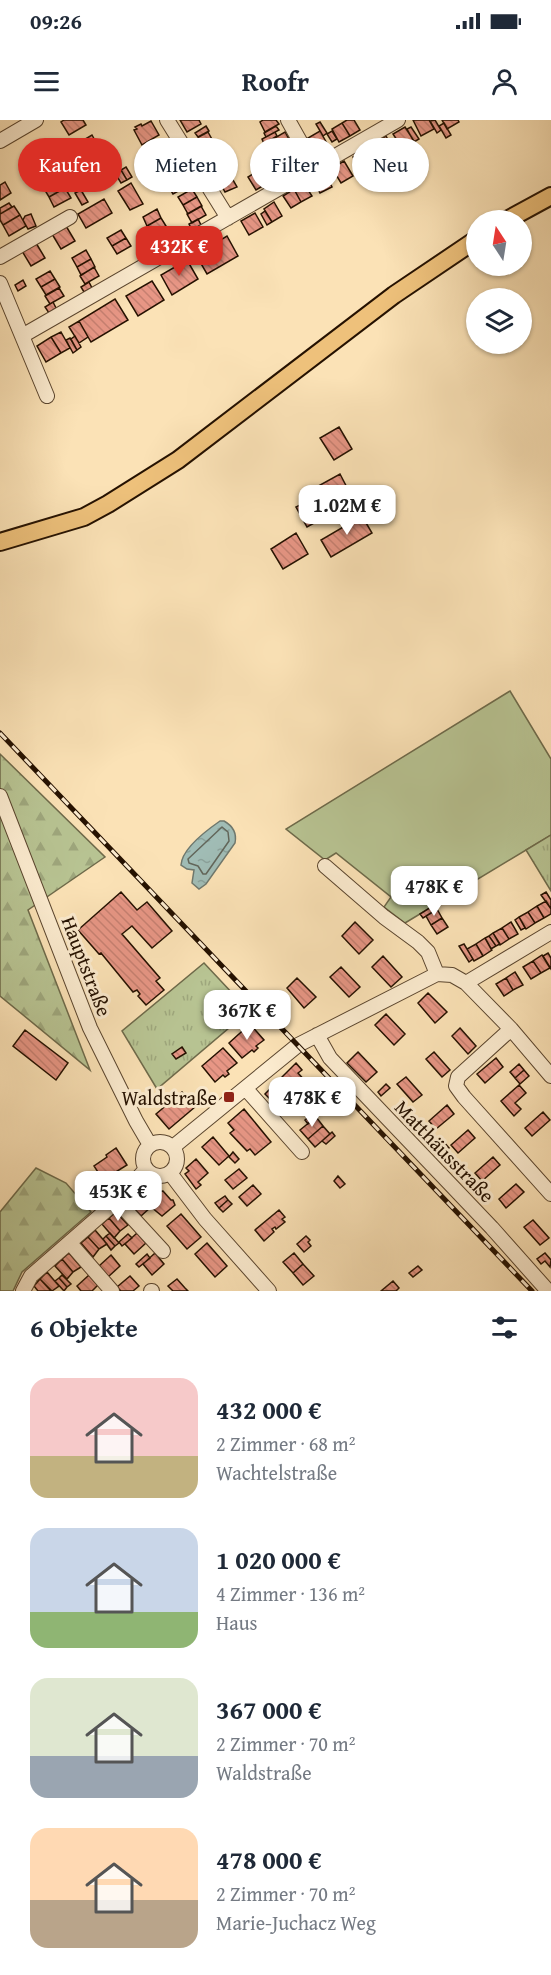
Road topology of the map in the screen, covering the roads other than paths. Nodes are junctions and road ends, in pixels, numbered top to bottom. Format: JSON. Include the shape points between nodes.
{"nodes":[{"id":1,"x":36,"y":120,"type":"edge"},
{"id":2,"x":167,"y":120,"type":"edge"},
{"id":3,"x":288,"y":120,"type":"edge"},
{"id":4,"x":398,"y":120,"type":"edge"},
{"id":5,"x":298,"y":138,"type":"edge"},
{"id":6,"x":0,"y":141,"type":"edge"},
{"id":7,"x":340,"y":154,"type":"edge"},
{"id":8,"x":273,"y":192,"type":"edge"},
{"id":9,"x":551,"y":196,"type":"edge"},
{"id":10,"x":525,"y":210,"type":"edge"},
{"id":11,"x":70,"y":217,"type":"dead end"},
{"id":12,"x":228,"y":218,"type":"junction"},
{"id":13,"x":466,"y":246,"type":"edge"},
{"id":14,"x":0,"y":257,"type":"edge"},
{"id":15,"x":0,"y":283,"type":"edge"},
{"id":16,"x":22,"y":336,"type":"junction"},
{"id":17,"x":47,"y":396,"type":"dead end"},
{"id":18,"x":5,"y":539,"type":"edge"},
{"id":19,"x":0,"y":796,"type":"edge"},
{"id":20,"x":325,"y":866,"type":"dead end"},
{"id":21,"x":549,"y":938,"type":"edge"},
{"id":22,"x":437,"y":974,"type":"junction"},
{"id":23,"x":466,"y":983,"type":"junction"},
{"id":24,"x":511,"y":1029,"type":"junction"},
{"id":25,"x":317,"y":1035,"type":"junction"},
{"id":26,"x":551,"y":1076,"type":"edge"},
{"id":27,"x":246,"y":1089,"type":"junction"},
{"id":28,"x":150,"y":1145,"type":"junction"},
{"id":29,"x":173,"y":1147,"type":"junction"},
{"id":30,"x":302,"y":1152,"type":"dead end"},
{"id":31,"x":146,"y":1169,"type":"junction"},
{"id":32,"x":170,"y":1173,"type":"junction"},
{"id":33,"x":551,"y":1194,"type":"edge"},
{"id":34,"x":117,"y":1201,"type":"junction"},
{"id":35,"x":70,"y":1243,"type":"junction"},
{"id":36,"x":163,"y":1251,"type":"dead end"},
{"id":37,"x":23,"y":1291,"type":"edge"},
{"id":38,"x":112,"y":1291,"type":"edge"},
{"id":39,"x":268,"y":1291,"type":"edge"},
{"id":40,"x":549,"y":1291,"type":"edge"}],
"edges":[{"from":1,"to":6,"type":"street"},
{"from":2,"to":12,"type":"street"},
{"from":3,"to":5,"type":"street"},
{"from":4,"to":7,"type":"street"},
{"from":8,"to":12,"type":"street"},
{"from":9,"to":10,"type":"main road"},
{"from":11,"to":14,"type":"street"},
{"from":12,"to":16,"type":"street"},
{"from":13,"to":18,"type":"main road","via":[[394,295],[178,460],[84,517]]},
{"from":15,"to":16,"type":"street"},
{"from":16,"to":17,"type":"street"},
{"from":19,"to":28,"type":"street","name":"Hauptstraße","via":[[90,1028]]},
{"from":20,"to":22,"type":"street","via":[[418,942],[428,952]]},
{"from":21,"to":23,"type":"street"},
{"from":22,"to":23,"type":"street","via":[[452,975]]},
{"from":22,"to":25,"type":"street"},
{"from":23,"to":24,"type":"street"},
{"from":24,"to":26,"type":"street"},
{"from":24,"to":33,"type":"street","via":[[458,1077],[456,1086]]},
{"from":25,"to":27,"type":"street","via":[[298,1045]]},
{"from":25,"to":40,"type":"street","name":"Matthäusstraße","via":[[330,1058]]},
{"from":27,"to":29,"type":"street"},
{"from":27,"to":30,"type":"street"},
{"from":28,"to":29,"type":"street","via":[[162,1142]]},
{"from":28,"to":31,"type":"street","via":[[143,1156]]},
{"from":29,"to":32,"type":"street","via":[[177,1164]]},
{"from":31,"to":32,"type":"street","via":[[157,1176]]},
{"from":31,"to":34,"type":"street"},
{"from":32,"to":39,"type":"street"},
{"from":34,"to":35,"type":"street"},
{"from":34,"to":36,"type":"street"},
{"from":35,"to":37,"type":"street","via":[[31,1276]]},
{"from":35,"to":38,"type":"street"}]}
